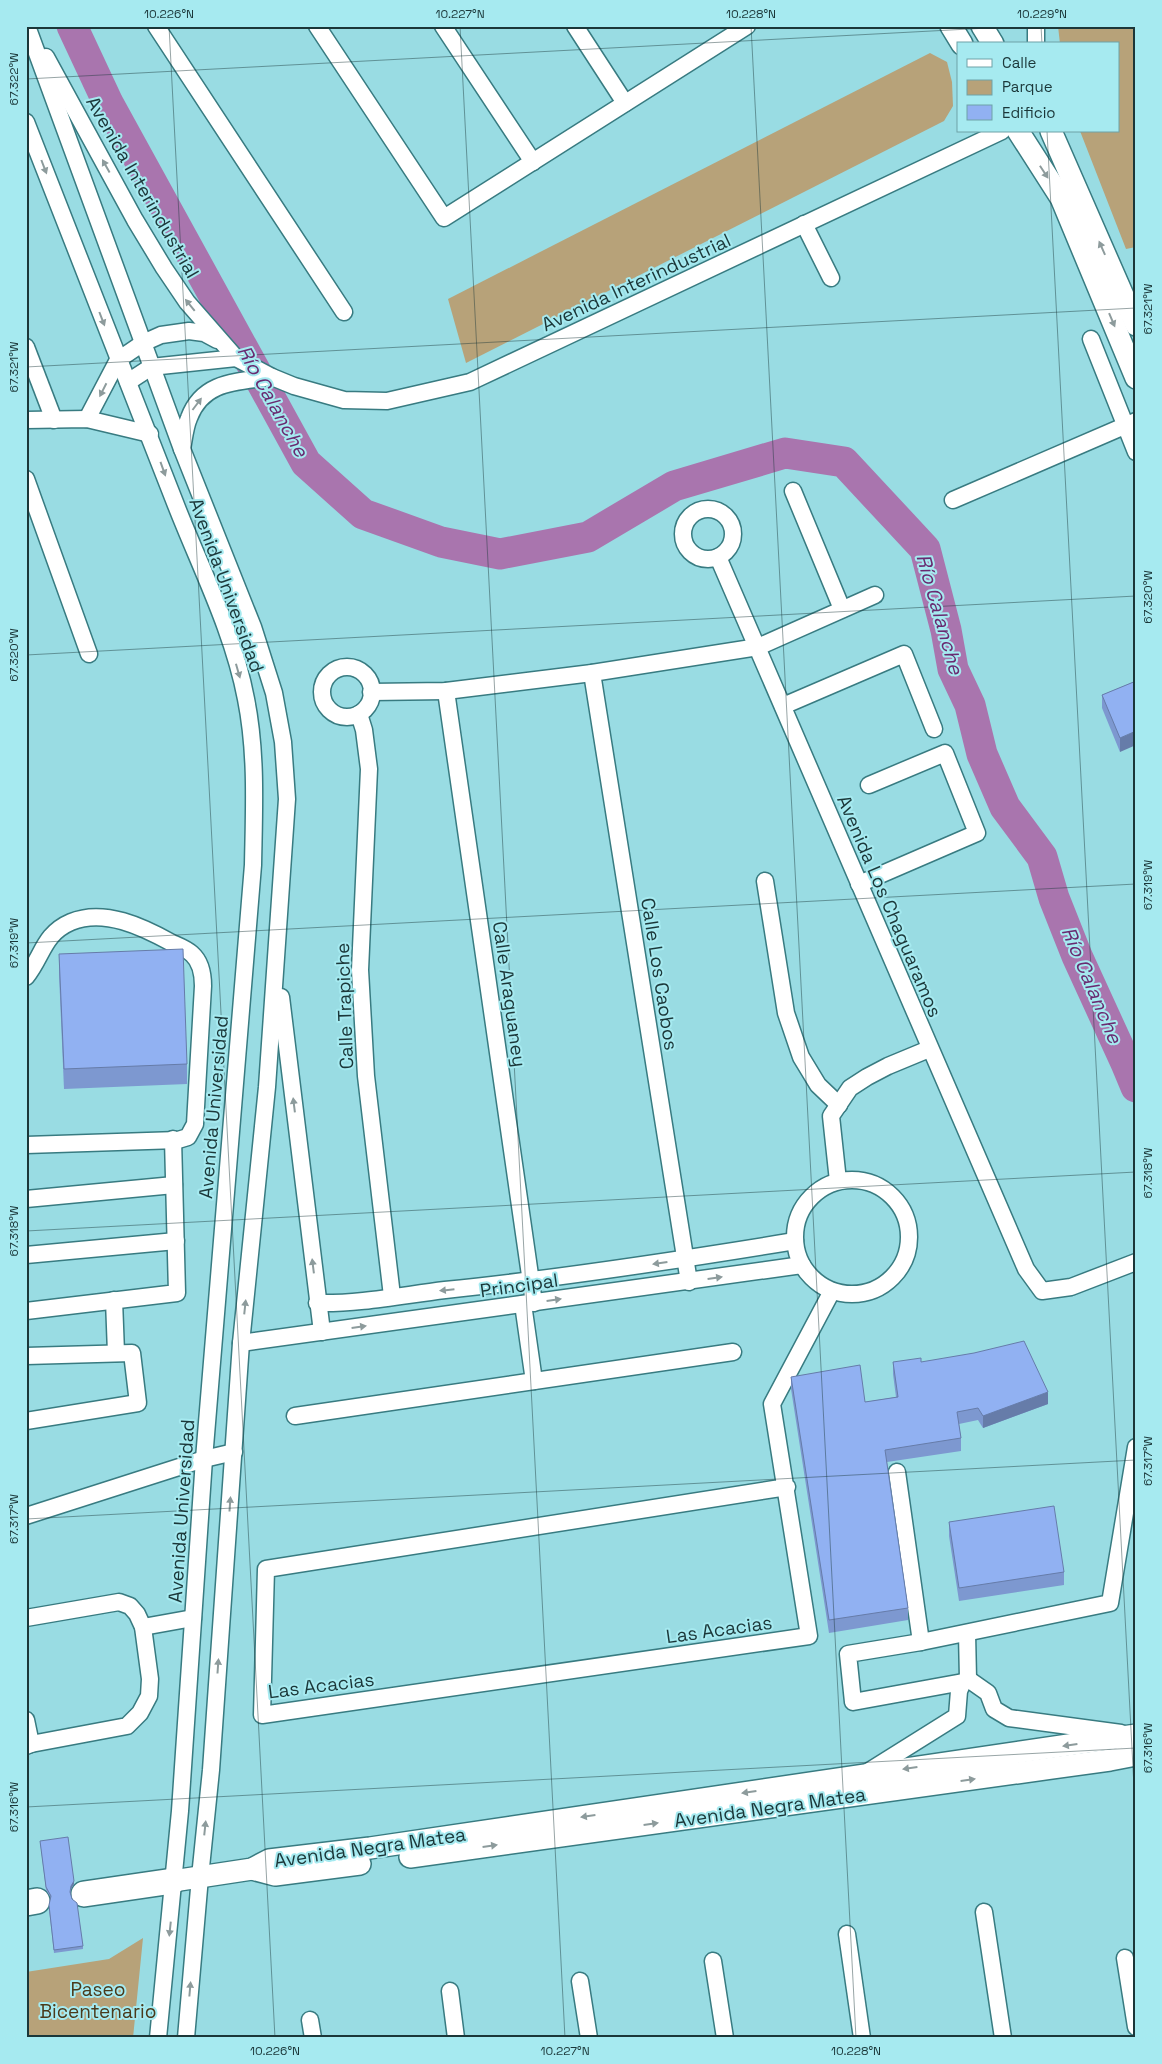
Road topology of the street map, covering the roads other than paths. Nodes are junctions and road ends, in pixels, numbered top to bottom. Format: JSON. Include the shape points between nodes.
{"nodes":[{"id":1,"x":28,"y":26,"type":"edge"},
{"id":2,"x":156,"y":26,"type":"edge"},
{"id":3,"x":316,"y":26,"type":"edge"},
{"id":4,"x":443,"y":26,"type":"edge"},
{"id":5,"x":575,"y":26,"type":"edge"},
{"id":6,"x":747,"y":26,"type":"edge"},
{"id":7,"x":951,"y":26,"type":"edge"},
{"id":8,"x":982,"y":26,"type":"edge"},
{"id":9,"x":961,"y":42,"type":"edge"},
{"id":10,"x":992,"y":42,"type":"edge"},
{"id":11,"x":625,"y":103,"type":"junction"},
{"id":12,"x":26,"y":122,"type":"edge"},
{"id":13,"x":1000,"y":132,"type":"edge"},
{"id":14,"x":1019,"y":132,"type":"edge"},
{"id":15,"x":1051,"y":132,"type":"edge"},
{"id":16,"x":533,"y":162,"type":"junction"},
{"id":17,"x":804,"y":224,"type":"junction"},
{"id":18,"x":831,"y":278,"type":"dead end"},
{"id":19,"x":344,"y":312,"type":"dead end"},
{"id":20,"x":1136,"y":325,"type":"edge"},
{"id":21,"x":1091,"y":338,"type":"dead end"},
{"id":22,"x":143,"y":343,"type":"junction"},
{"id":23,"x":222,"y":343,"type":"junction"},
{"id":24,"x":26,"y":347,"type":"edge"},
{"id":25,"x":236,"y":358,"type":"junction"},
{"id":26,"x":118,"y":360,"type":"junction"},
{"id":27,"x":151,"y":367,"type":"junction"},
{"id":28,"x":272,"y":377,"type":"junction"},
{"id":29,"x":1136,"y":378,"type":"edge"},
{"id":30,"x":128,"y":382,"type":"junction"},
{"id":31,"x":88,"y":419,"type":"junction"},
{"id":32,"x":26,"y":420,"type":"edge"},
{"id":33,"x":54,"y":420,"type":"junction"},
{"id":34,"x":1130,"y":423,"type":"edge"},
{"id":35,"x":150,"y":434,"type":"junction"},
{"id":36,"x":182,"y":449,"type":"junction"},
{"id":37,"x":1136,"y":452,"type":"edge"},
{"id":38,"x":26,"y":479,"type":"edge"},
{"id":39,"x":793,"y":491,"type":"dead end"},
{"id":40,"x":953,"y":500,"type":"dead end"},
{"id":41,"x":718,"y":557,"type":"dead end"},
{"id":42,"x":875,"y":596,"type":"dead end"},
{"id":43,"x":842,"y":609,"type":"junction"},
{"id":44,"x":758,"y":647,"type":"junction"},
{"id":45,"x":89,"y":654,"type":"dead end"},
{"id":46,"x":592,"y":672,"type":"junction"},
{"id":47,"x":446,"y":691,"type":"junction"},
{"id":48,"x":371,"y":692,"type":"junction"},
{"id":49,"x":783,"y":706,"type":"junction"},
{"id":50,"x":359,"y":714,"type":"junction"},
{"id":51,"x":934,"y":729,"type":"dead end"},
{"id":52,"x":869,"y":785,"type":"dead end"},
{"id":53,"x":765,"y":881,"type":"dead end"},
{"id":54,"x":859,"y":884,"type":"junction"},
{"id":55,"x":276,"y":958,"type":"junction"},
{"id":56,"x":26,"y":976,"type":"edge"},
{"id":57,"x":929,"y":1049,"type":"junction"},
{"id":58,"x":839,"y":1105,"type":"junction"},
{"id":59,"x":173,"y":1139,"type":"junction"},
{"id":60,"x":26,"y":1145,"type":"edge"},
{"id":61,"x":838,"y":1181,"type":"junction"},
{"id":62,"x":174,"y":1185,"type":"junction"},
{"id":63,"x":26,"y":1199,"type":"edge"},
{"id":64,"x":795,"y":1241,"type":"junction"},
{"id":65,"x":176,"y":1242,"type":"junction"},
{"id":66,"x":26,"y":1255,"type":"edge"},
{"id":67,"x":685,"y":1260,"type":"junction"},
{"id":68,"x":1136,"y":1262,"type":"edge"},
{"id":69,"x":802,"y":1265,"type":"junction"},
{"id":70,"x":531,"y":1281,"type":"junction"},
{"id":71,"x":689,"y":1282,"type":"junction"},
{"id":72,"x":832,"y":1291,"type":"junction"},
{"id":73,"x":392,"y":1296,"type":"junction"},
{"id":74,"x":114,"y":1300,"type":"junction"},
{"id":75,"x":317,"y":1304,"type":"junction"},
{"id":76,"x":528,"y":1304,"type":"junction"},
{"id":77,"x":26,"y":1311,"type":"edge"},
{"id":78,"x":322,"y":1332,"type":"junction"},
{"id":79,"x":241,"y":1343,"type":"junction"},
{"id":80,"x":733,"y":1352,"type":"dead end"},
{"id":81,"x":116,"y":1354,"type":"junction"},
{"id":82,"x":26,"y":1356,"type":"edge"},
{"id":83,"x":534,"y":1381,"type":"junction"},
{"id":84,"x":295,"y":1416,"type":"dead end"},
{"id":85,"x":26,"y":1421,"type":"edge"},
{"id":86,"x":1136,"y":1447,"type":"edge"},
{"id":87,"x":234,"y":1452,"type":"junction"},
{"id":88,"x":204,"y":1460,"type":"junction"},
{"id":89,"x":896,"y":1472,"type":"dead end"},
{"id":90,"x":787,"y":1487,"type":"junction"},
{"id":91,"x":26,"y":1516,"type":"edge"},
{"id":92,"x":26,"y":1618,"type":"edge"},
{"id":93,"x":193,"y":1618,"type":"junction"},
{"id":94,"x":143,"y":1627,"type":"junction"},
{"id":95,"x":967,"y":1633,"type":"junction"},
{"id":96,"x":921,"y":1642,"type":"junction"},
{"id":97,"x":966,"y":1681,"type":"junction"},
{"id":98,"x":26,"y":1720,"type":"edge"},
{"id":99,"x":1136,"y":1735,"type":"edge"},
{"id":100,"x":28,"y":1745,"type":"edge"},
{"id":101,"x":1136,"y":1755,"type":"edge"},
{"id":102,"x":861,"y":1776,"type":"junction"},
{"id":103,"x":252,"y":1869,"type":"junction"},
{"id":104,"x":200,"y":1877,"type":"junction"},
{"id":105,"x":173,"y":1881,"type":"junction"},
{"id":106,"x":84,"y":1894,"type":"dead end"},
{"id":107,"x":984,"y":1912,"type":"dead end"},
{"id":108,"x":847,"y":1934,"type":"dead end"},
{"id":109,"x":1125,"y":1958,"type":"dead end"},
{"id":110,"x":713,"y":1961,"type":"dead end"},
{"id":111,"x":580,"y":1982,"type":"dead end"},
{"id":112,"x":450,"y":1991,"type":"dead end"},
{"id":113,"x":310,"y":2020,"type":"dead end"},
{"id":114,"x":1136,"y":2027,"type":"edge"},
{"id":115,"x":158,"y":2038,"type":"edge"},
{"id":116,"x":186,"y":2038,"type":"edge"},
{"id":117,"x":313,"y":2038,"type":"edge"},
{"id":118,"x":456,"y":2038,"type":"edge"},
{"id":119,"x":589,"y":2038,"type":"edge"},
{"id":120,"x":725,"y":2038,"type":"edge"},
{"id":121,"x":862,"y":2038,"type":"edge"},
{"id":122,"x":1003,"y":2038,"type":"edge"}],
"edges":[{"from":1,"to":22,"type":"street","name":"Avenida Universidad"},
{"from":23,"to":1,"type":"street","name":"Avenida Interindustrial","one_way":true,"via":[[187,302],[164,268]]},
{"from":2,"to":19,"type":"street"},
{"from":3,"to":16,"type":"street","via":[[444,218]]},
{"from":4,"to":16,"type":"street"},
{"from":5,"to":11,"type":"street"},
{"from":6,"to":11,"type":"street"},
{"from":7,"to":9,"type":"main road"},
{"from":8,"to":10,"type":"main road"},
{"from":11,"to":16,"type":"street"},
{"from":12,"to":26,"type":"street","name":"Avenida Universidad","one_way":true},
{"from":13,"to":17,"type":"street","name":"Avenida Interindustrial"},
{"from":14,"to":29,"type":"main road","one_way":true,"via":[[1061,198]]},
{"from":20,"to":15,"type":"main road","one_way":true},
{"from":17,"to":18,"type":"street"},
{"from":17,"to":28,"type":"street","name":"Avenida Interindustrial","via":[[470,382],[388,401],[344,400]]},
{"from":21,"to":34,"type":"street"},
{"from":22,"to":23,"type":"street","via":[[161,335],[189,331],[204,333]]},
{"from":22,"to":26,"type":"street"},
{"from":22,"to":27,"type":"street","name":"Avenida Universidad"},
{"from":23,"to":25,"type":"street","name":"Avenida Interindustrial"},
{"from":24,"to":33,"type":"street"},
{"from":25,"to":27,"type":"street"},
{"from":25,"to":28,"type":"street","name":"Avenida Interindustrial"},
{"from":26,"to":30,"type":"street","name":"Avenida Universidad"},
{"from":26,"to":31,"type":"street","one_way":true},
{"from":27,"to":30,"type":"street"},
{"from":27,"to":36,"type":"street","name":"Avenida Universidad"},
{"from":36,"to":28,"type":"street","one_way":true,"via":[[188,419],[195,404],[206,393],[221,385]]},
{"from":30,"to":35,"type":"street","name":"Avenida Universidad"},
{"from":31,"to":33,"type":"street"},
{"from":31,"to":35,"type":"street"},
{"from":32,"to":33,"type":"street"},
{"from":34,"to":37,"type":"street"},
{"from":34,"to":40,"type":"street"},
{"from":35,"to":88,"type":"street","name":"Avenida Universidad","one_way":true,"via":[[229,637],[246,699],[253,749],[253,864]]},
{"from":36,"to":55,"type":"street","name":"Avenida Universidad","via":[[253,628],[274,694],[283,742],[287,799]]},
{"from":38,"to":45,"type":"street"},
{"from":39,"to":43,"type":"street"},
{"from":41,"to":44,"type":"street","name":"Avenida Los Chaguaramos"},
{"from":42,"to":43,"type":"street"},
{"from":43,"to":44,"type":"street"},
{"from":44,"to":46,"type":"street"},
{"from":44,"to":49,"type":"street","name":"Avenida Los Chaguaramos"},
{"from":46,"to":47,"type":"street"},
{"from":46,"to":67,"type":"street","name":"Calle Los Caobos"},
{"from":47,"to":48,"type":"street"},
{"from":47,"to":70,"type":"street","name":"Calle Araguaney"},
{"from":48,"to":50,"type":"street","via":[[370,701]]},
{"from":48,"to":50,"type":"street","via":[[366,676],[351,668],[334,671],[324,681],[322,698],[330,710],[345,717]]},
{"from":49,"to":51,"type":"street","via":[[904,654]]},
{"from":49,"to":54,"type":"street","name":"Avenida Los Chaguaramos"},
{"from":50,"to":73,"type":"street","name":"Calle Trapiche","via":[[369,769],[360,970],[366,1076]]},
{"from":52,"to":54,"type":"street","via":[[945,753],[977,834]]},
{"from":53,"to":58,"type":"street","via":[[786,1013],[801,1057],[818,1085]]},
{"from":54,"to":57,"type":"street","name":"Avenida Los Chaguaramos"},
{"from":75,"to":55,"type":"street","name":"Avenida Universidad","one_way":true},
{"from":79,"to":55,"type":"street","name":"Avenida Universidad","one_way":true,"via":[[267,1087]]},
{"from":56,"to":59,"type":"street","via":[[53,933],[70,922],[90,917],[129,924],[192,954],[202,971],[203,986],[194,1124],[188,1137]]},
{"from":57,"to":58,"type":"street","via":[[866,1076],[850,1088]]},
{"from":57,"to":68,"type":"street","name":"Avenida Los Chaguaramos","via":[[1026,1269],[1042,1291],[1071,1287]]},
{"from":58,"to":61,"type":"street","via":[[831,1116]]},
{"from":59,"to":60,"type":"street"},
{"from":59,"to":62,"type":"street"},
{"from":61,"to":64,"type":"street","via":[[820,1189],[805,1203],[797,1221]]},
{"from":61,"to":72,"type":"street","via":[[857,1179],[876,1184],[892,1195],[904,1211],[910,1230],[908,1250],[901,1268],[888,1283],[870,1292],[851,1295]]},
{"from":62,"to":63,"type":"street"},
{"from":62,"to":65,"type":"street"},
{"from":64,"to":67,"type":"street","name":"Principal"},
{"from":64,"to":69,"type":"street"},
{"from":65,"to":66,"type":"street"},
{"from":65,"to":74,"type":"street","via":[[177,1293]]},
{"from":67,"to":70,"type":"street","name":"Principal","one_way":true},
{"from":67,"to":71,"type":"street","name":"Calle Los Caobos"},
{"from":71,"to":69,"type":"street","name":"Principal","one_way":true},
{"from":69,"to":72,"type":"street","via":[[815,1281]]},
{"from":70,"to":73,"type":"street","name":"Principal","one_way":true},
{"from":70,"to":76,"type":"street","name":"Calle Araguaney"},
{"from":76,"to":71,"type":"street","name":"Principal","one_way":true},
{"from":72,"to":90,"type":"street","name":"Las Acacias","via":[[772,1404]]},
{"from":73,"to":75,"type":"street","name":"Principal","via":[[341,1304]]},
{"from":74,"to":77,"type":"street"},
{"from":74,"to":81,"type":"street"},
{"from":75,"to":78,"type":"street","name":"Avenida Universidad"},
{"from":78,"to":76,"type":"street","name":"Principal","one_way":true},
{"from":76,"to":83,"type":"street","name":"Calle Araguaney"},
{"from":78,"to":79,"type":"street","name":"Principal"},
{"from":79,"to":87,"type":"street","name":"Avenida Universidad"},
{"from":80,"to":83,"type":"street"},
{"from":81,"to":82,"type":"street"},
{"from":81,"to":85,"type":"street","via":[[132,1353],[138,1403]]},
{"from":83,"to":84,"type":"street"},
{"from":86,"to":95,"type":"street","via":[[1110,1603]]},
{"from":87,"to":88,"type":"street"},
{"from":104,"to":87,"type":"street","name":"Avenida Universidad","one_way":true},
{"from":88,"to":91,"type":"street"},
{"from":88,"to":93,"type":"street","name":"Avenida Universidad"},
{"from":89,"to":96,"type":"street"},
{"from":90,"to":90,"type":"street","name":"Las Acacias","via":[[809,1636],[262,1715],[266,1569]]},
{"from":92,"to":94,"type":"street","via":[[119,1602],[130,1606]]},
{"from":93,"to":94,"type":"street"},
{"from":93,"to":105,"type":"street","name":"Avenida Universidad"},
{"from":94,"to":100,"type":"street","via":[[150,1679],[149,1696],[140,1713],[127,1726]]},
{"from":95,"to":96,"type":"street"},
{"from":95,"to":97,"type":"street"},
{"from":96,"to":97,"type":"street","via":[[848,1654],[853,1702]]},
{"from":97,"to":99,"type":"street","via":[[988,1693],[994,1710],[1010,1718]]},
{"from":97,"to":102,"type":"street","via":[[959,1691],[957,1716]]},
{"from":98,"to":100,"type":"street"},
{"from":99,"to":102,"type":"main road","name":"Avenida Negra Matea","one_way":true},
{"from":103,"to":101,"type":"main road","name":"Avenida Negra Matea","one_way":true,"via":[[275,1875]]},
{"from":102,"to":103,"type":"main road","name":"Avenida Negra Matea","one_way":true,"via":[[269,1860]]},
{"from":103,"to":104,"type":"main road"},
{"from":104,"to":105,"type":"main road"},
{"from":116,"to":104,"type":"street","name":"Avenida Universidad","one_way":true},
{"from":105,"to":106,"type":"highway"},
{"from":105,"to":115,"type":"street","name":"Avenida Universidad","one_way":true},
{"from":107,"to":122,"type":"street"},
{"from":108,"to":121,"type":"street"},
{"from":109,"to":114,"type":"street"},
{"from":110,"to":120,"type":"street"},
{"from":111,"to":119,"type":"street"},
{"from":112,"to":118,"type":"street"},
{"from":113,"to":117,"type":"street"}]}
